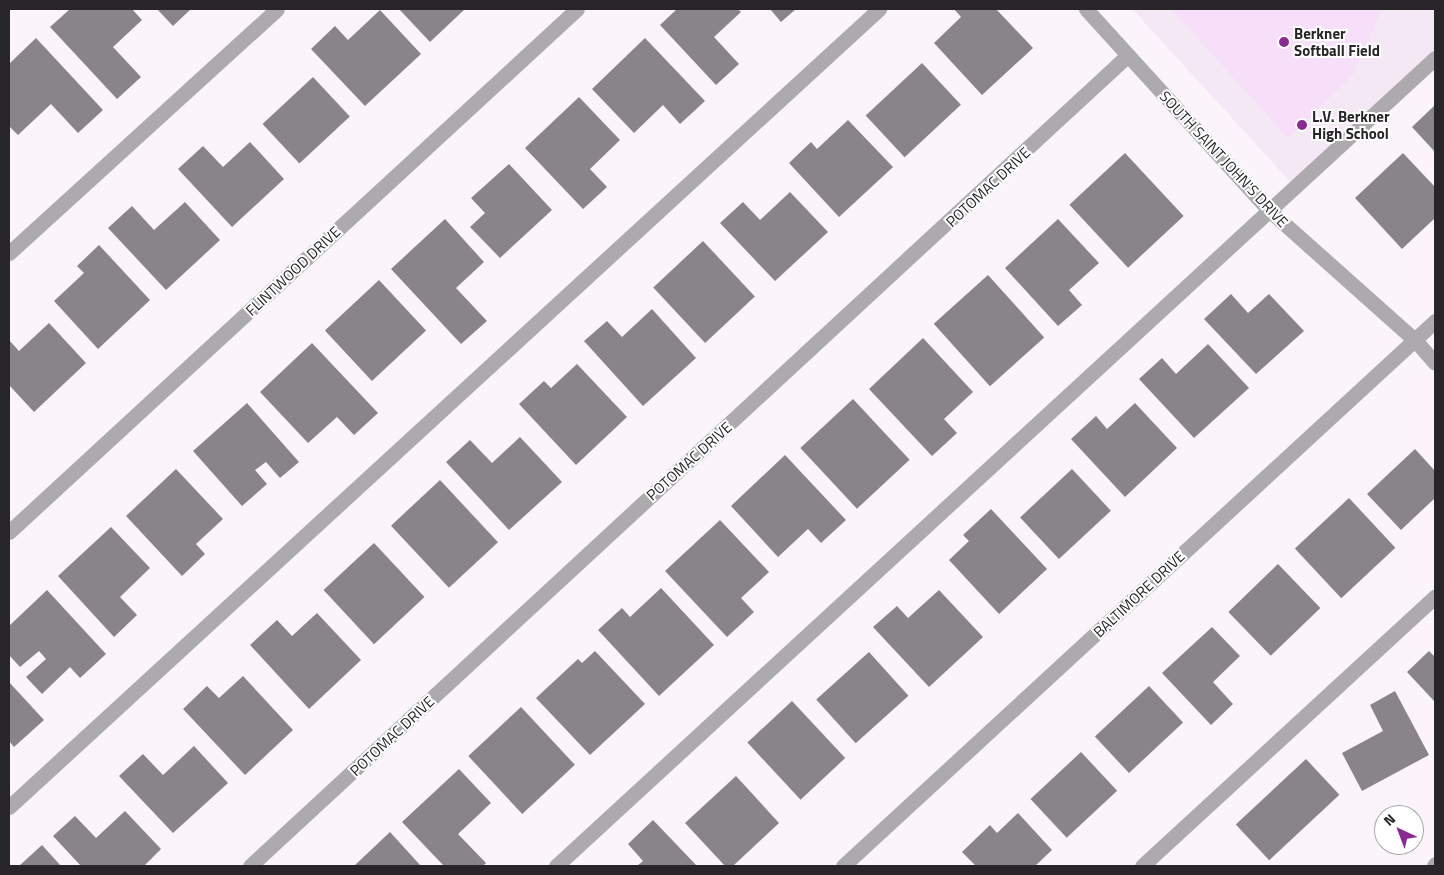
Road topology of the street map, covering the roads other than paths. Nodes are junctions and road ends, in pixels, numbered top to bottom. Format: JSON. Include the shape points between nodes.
{"nodes":[{"id":1,"x":276,"y":9,"type":"edge"},
{"id":2,"x":577,"y":9,"type":"edge"},
{"id":3,"x":879,"y":9,"type":"edge"},
{"id":4,"x":1086,"y":9,"type":"edge"},
{"id":5,"x":1128,"y":55,"type":"junction"},
{"id":6,"x":1435,"y":58,"type":"edge"},
{"id":7,"x":1270,"y":211,"type":"junction"},
{"id":8,"x":9,"y":254,"type":"edge"},
{"id":9,"x":1435,"y":321,"type":"edge"},
{"id":10,"x":1415,"y":340,"type":"junction"},
{"id":11,"x":1435,"y":363,"type":"edge"},
{"id":12,"x":9,"y":532,"type":"edge"},
{"id":13,"x":1435,"y":596,"type":"edge"},
{"id":14,"x":9,"y":807,"type":"edge"},
{"id":15,"x":250,"y":866,"type":"edge"},
{"id":16,"x":556,"y":866,"type":"edge"},
{"id":17,"x":843,"y":866,"type":"edge"},
{"id":18,"x":1142,"y":866,"type":"edge"}],
"edges":[{"from":1,"to":8,"type":"street"},
{"from":2,"to":12,"type":"street","name":"FLINTWOOD DRIVE"},
{"from":3,"to":14,"type":"street"},
{"from":4,"to":5,"type":"street","name":"SOUTH SAINT JOHN'S DRIVE"},
{"from":5,"to":7,"type":"street","name":"SOUTH SAINT JOHN'S DRIVE"},
{"from":5,"to":15,"type":"street","name":"POTOMAC DRIVE"},
{"from":6,"to":7,"type":"street"},
{"from":7,"to":10,"type":"street","name":"SOUTH SAINT JOHN'S DRIVE"},
{"from":7,"to":16,"type":"street"},
{"from":9,"to":10,"type":"street","name":"BALTIMORE DRIVE"},
{"from":10,"to":11,"type":"street","name":"SOUTH SAINT JOHN'S DRIVE"},
{"from":10,"to":17,"type":"street","name":"BALTIMORE DRIVE"},
{"from":13,"to":18,"type":"street"}]}
